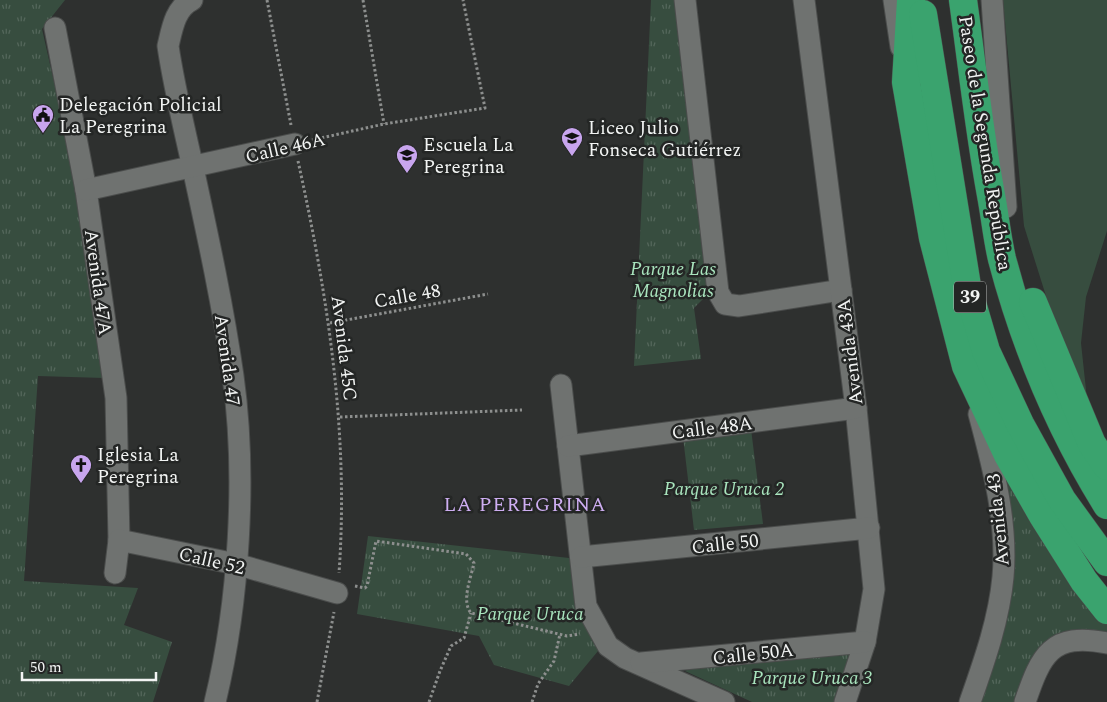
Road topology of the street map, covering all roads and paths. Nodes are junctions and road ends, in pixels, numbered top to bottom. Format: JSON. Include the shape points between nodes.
{"nodes":[{"id":1,"x":192,"y":0,"type":"edge"},
{"id":2,"x":267,"y":0,"type":"edge"},
{"id":3,"x":363,"y":0,"type":"edge"},
{"id":4,"x":463,"y":0,"type":"edge"},
{"id":5,"x":685,"y":0,"type":"edge"},
{"id":6,"x":804,"y":0,"type":"edge"},
{"id":7,"x":894,"y":0,"type":"edge"},
{"id":8,"x":911,"y":0,"type":"edge"},
{"id":9,"x":921,"y":0,"type":"edge"},
{"id":10,"x":964,"y":0,"type":"edge"},
{"id":11,"x":992,"y":0,"type":"edge"},
{"id":12,"x":55,"y":28,"type":"dead end"},
{"id":13,"x":906,"y":82,"type":"junction"},
{"id":14,"x":384,"y":124,"type":"junction"},
{"id":15,"x":294,"y":144,"type":"junction"},
{"id":16,"x":193,"y":168,"type":"junction"},
{"id":17,"x":86,"y":190,"type":"junction"},
{"id":18,"x":1006,"y":207,"type":"junction"},
{"id":19,"x":842,"y":290,"type":"junction"},
{"id":20,"x":488,"y":294,"type":"dead end"},
{"id":21,"x":330,"y":323,"type":"junction"},
{"id":22,"x":966,"y":366,"type":"junction"},
{"id":23,"x":561,"y":385,"type":"dead end"},
{"id":24,"x":856,"y":408,"type":"junction"},
{"id":25,"x":522,"y":410,"type":"dead end"},
{"id":26,"x":340,"y":417,"type":"junction"},
{"id":27,"x":568,"y":446,"type":"junction"},
{"id":28,"x":1107,"y":466,"type":"edge"},
{"id":29,"x":1107,"y":505,"type":"edge"},
{"id":30,"x":869,"y":528,"type":"junction"},
{"id":31,"x":119,"y":540,"type":"junction"},
{"id":32,"x":581,"y":557,"type":"junction"},
{"id":33,"x":1107,"y":562,"type":"edge"},
{"id":34,"x":236,"y":564,"type":"junction"},
{"id":35,"x":115,"y":573,"type":"dead end"},
{"id":36,"x":338,"y":588,"type":"junction"},
{"id":37,"x":1107,"y":610,"type":"edge"},
{"id":38,"x":471,"y":613,"type":"junction"},
{"id":39,"x":596,"y":626,"type":"junction"},
{"id":40,"x":560,"y":634,"type":"junction"},
{"id":41,"x":865,"y":642,"type":"junction"},
{"id":42,"x":1107,"y":644,"type":"edge"},
{"id":43,"x":641,"y":664,"type":"junction"},
{"id":44,"x":215,"y":702,"type":"edge"},
{"id":45,"x":317,"y":702,"type":"edge"},
{"id":46,"x":430,"y":702,"type":"edge"},
{"id":47,"x":532,"y":702,"type":"edge"},
{"id":48,"x":724,"y":702,"type":"edge"},
{"id":49,"x":845,"y":702,"type":"edge"},
{"id":50,"x":970,"y":702,"type":"edge"},
{"id":51,"x":1025,"y":702,"type":"edge"}],
"edges":[{"from":1,"to":16,"type":"street","name":"Avenida 47","via":[[173,22],[168,46]]},
{"from":2,"to":15,"type":"path","name":"Avenida 45C"},
{"from":3,"to":14,"type":"path"},
{"from":4,"to":14,"type":"path","name":"Calle 46A","via":[[485,108]]},
{"from":5,"to":19,"type":"street","via":[[718,292],[725,304],[739,306]]},
{"from":6,"to":19,"type":"street","name":"Avenida 43A"},
{"from":7,"to":13,"type":"street"},
{"from":8,"to":13,"type":"highway"},
{"from":9,"to":33,"type":"highway","number":"39","via":[[967,286],[986,351],[1020,424],[1062,500]]},
{"from":10,"to":18,"type":"highway","via":[[986,89]]},
{"from":10,"to":29,"type":"highway","name":"Paseo de la Segunda República","number":"39","via":[[991,198],[1018,316],[1046,392],[1076,453]]},
{"from":11,"to":18,"type":"street"},
{"from":12,"to":17,"type":"street","name":"Avenida 47A"},
{"from":13,"to":22,"type":"highway","via":[[933,238]]},
{"from":14,"to":15,"type":"path","name":"Calle 46A"},
{"from":15,"to":16,"type":"street","name":"Calle 46A"},
{"from":15,"to":21,"type":"path","name":"Avenida 45C"},
{"from":16,"to":17,"type":"street","name":"Calle 46A"},
{"from":16,"to":34,"type":"street","name":"Avenida 47","via":[[233,377],[239,465]]},
{"from":17,"to":31,"type":"street","name":"Avenida 47A","via":[[116,398]]},
{"from":18,"to":28,"type":"highway","via":[[1015,250],[1037,314],[1092,444]]},
{"from":19,"to":24,"type":"street","name":"Avenida 43A"},
{"from":20,"to":21,"type":"path","name":"Calle 48"},
{"from":21,"to":26,"type":"path","name":"Avenida 45C"},
{"from":22,"to":37,"type":"highway","via":[[1008,455],[1043,516],[1084,581]]},
{"from":22,"to":50,"type":"street","name":"Avenida 43","via":[[995,480],[1002,527],[1003,575],[997,614]]},
{"from":23,"to":27,"type":"street"},
{"from":24,"to":27,"type":"street","name":"Calle 48A"},
{"from":24,"to":30,"type":"street","name":"Avenida 43A"},
{"from":25,"to":26,"type":"path"},
{"from":26,"to":36,"type":"path","name":"Avenida 45C","via":[[342,524]]},
{"from":27,"to":32,"type":"street"},
{"from":30,"to":32,"type":"street","name":"Calle 50"},
{"from":30,"to":41,"type":"street","name":"Avenida 43A","via":[[874,588]]},
{"from":31,"to":34,"type":"street","name":"Calle 52"},
{"from":31,"to":35,"type":"street"},
{"from":32,"to":39,"type":"street","via":[[586,606]]},
{"from":34,"to":36,"type":"street","name":"Calle 52"},
{"from":34,"to":44,"type":"street","name":"Avenida 47","via":[[228,642]]},
{"from":36,"to":38,"type":"path","via":[[365,588],[374,544],[379,541],[466,554],[474,563],[466,601]]},
{"from":36,"to":45,"type":"path","name":"Avenida 45C"},
{"from":38,"to":40,"type":"path"},
{"from":38,"to":46,"type":"path","via":[[464,638],[451,646]]},
{"from":39,"to":40,"type":"path","via":[[580,634]]},
{"from":39,"to":43,"type":"street","via":[[608,646],[624,658]]},
{"from":40,"to":47,"type":"path","via":[[554,661],[538,684]]},
{"from":41,"to":43,"type":"street","name":"Calle 50A"},
{"from":41,"to":49,"type":"street","name":"Avenida 43A"},
{"from":42,"to":51,"type":"street","via":[[1068,642],[1053,648],[1041,661]]},
{"from":43,"to":48,"type":"street"}]}
